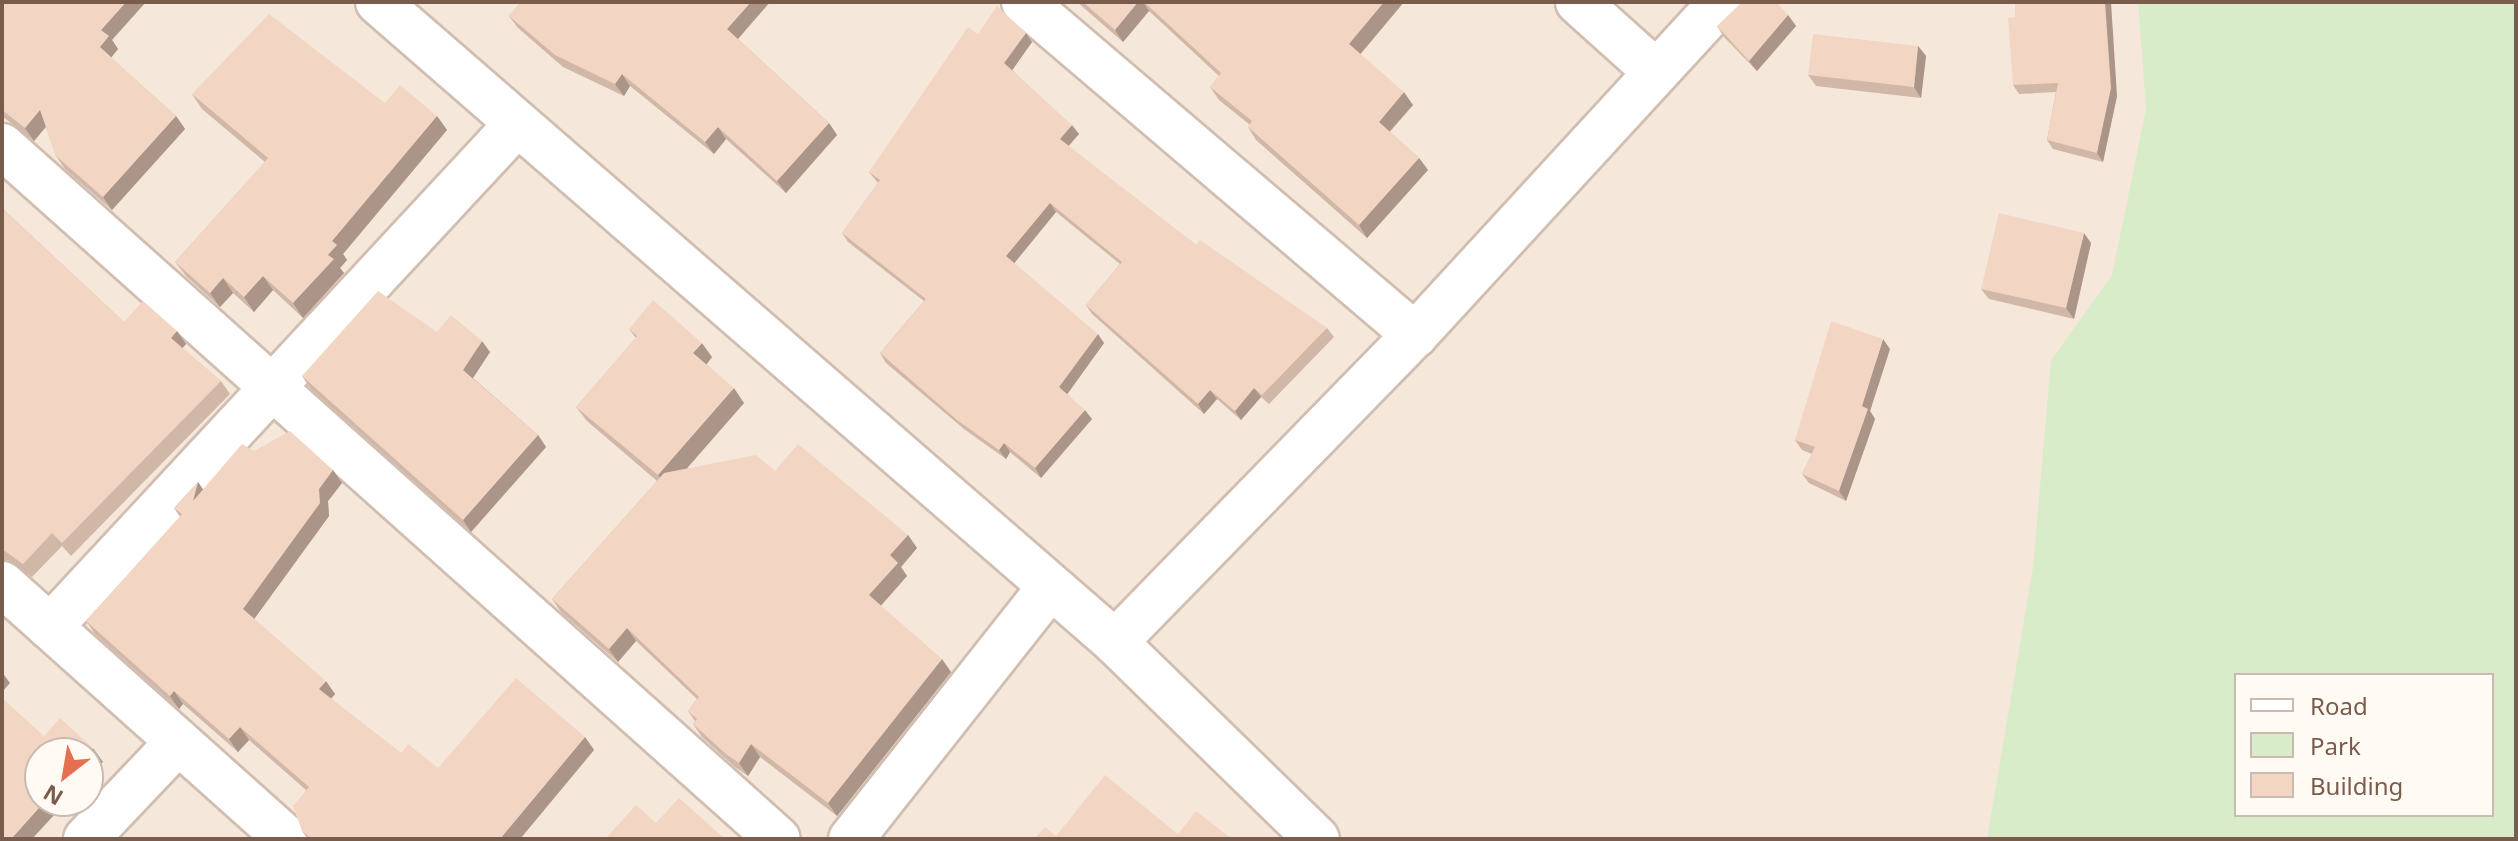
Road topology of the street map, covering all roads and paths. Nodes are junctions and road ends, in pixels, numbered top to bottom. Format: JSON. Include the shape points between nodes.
{"nodes":[{"id":1,"x":378,"y":2,"type":"edge"},
{"id":2,"x":1024,"y":2,"type":"edge"},
{"id":3,"x":1578,"y":2,"type":"edge"},
{"id":4,"x":1721,"y":2,"type":"edge"},
{"id":5,"x":1656,"y":72,"type":"junction"},
{"id":6,"x":515,"y":126,"type":"junction"},
{"id":7,"x":2,"y":146,"type":"edge"},
{"id":8,"x":1415,"y":335,"type":"junction"},
{"id":9,"x":276,"y":385,"type":"junction"},
{"id":10,"x":2,"y":584,"type":"edge"},
{"id":11,"x":1050,"y":587,"type":"junction"},
{"id":12,"x":50,"y":627,"type":"junction"},
{"id":13,"x":1115,"y":642,"type":"junction"},
{"id":14,"x":178,"y":742,"type":"junction"},
{"id":15,"x":86,"y":839,"type":"edge"},
{"id":16,"x":287,"y":839,"type":"edge"},
{"id":17,"x":778,"y":839,"type":"edge"},
{"id":18,"x":851,"y":839,"type":"edge"},
{"id":19,"x":1317,"y":839,"type":"edge"}],
"edges":[{"from":1,"to":6,"type":"street"},
{"from":2,"to":8,"type":"street"},
{"from":3,"to":5,"type":"street"},
{"from":4,"to":5,"type":"street"},
{"from":5,"to":8,"type":"street"},
{"from":6,"to":9,"type":"street"},
{"from":6,"to":11,"type":"street"},
{"from":7,"to":9,"type":"street"},
{"from":8,"to":13,"type":"street"},
{"from":9,"to":12,"type":"street"},
{"from":9,"to":17,"type":"street"},
{"from":10,"to":12,"type":"street"},
{"from":11,"to":13,"type":"street"},
{"from":11,"to":18,"type":"street"},
{"from":12,"to":14,"type":"street"},
{"from":13,"to":19,"type":"street"},
{"from":14,"to":15,"type":"street"},
{"from":14,"to":16,"type":"street"}]}
